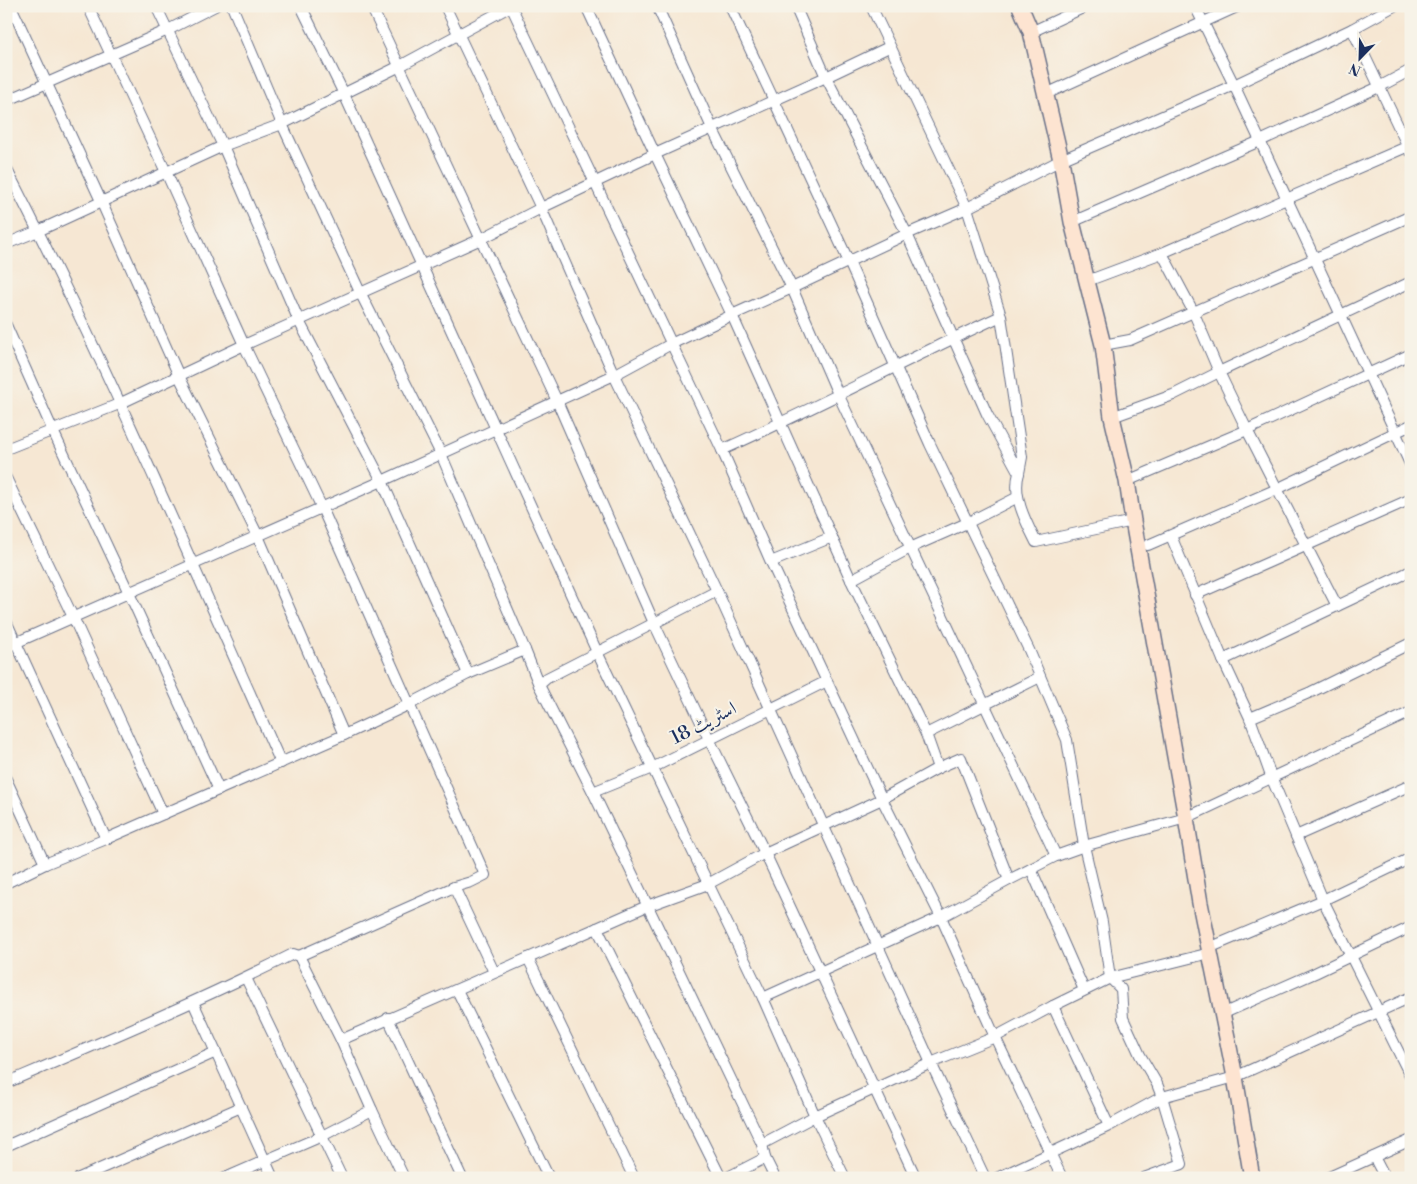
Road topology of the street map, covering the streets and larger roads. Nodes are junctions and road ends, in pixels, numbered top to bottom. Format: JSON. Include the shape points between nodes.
{"nodes":[{"id":1,"x":11,"y":6,"type":"edge"},
{"id":2,"x":88,"y":6,"type":"edge"},
{"id":3,"x":156,"y":6,"type":"edge"},
{"id":4,"x":215,"y":6,"type":"edge"},
{"id":5,"x":232,"y":6,"type":"edge"},
{"id":6,"x":301,"y":6,"type":"edge"},
{"id":7,"x":371,"y":6,"type":"edge"},
{"id":8,"x":445,"y":6,"type":"edge"},
{"id":9,"x":511,"y":6,"type":"edge"},
{"id":10,"x":586,"y":6,"type":"edge"},
{"id":11,"x":657,"y":6,"type":"edge"},
{"id":12,"x":730,"y":6,"type":"edge"},
{"id":13,"x":795,"y":6,"type":"edge"},
{"id":14,"x":871,"y":6,"type":"edge"},
{"id":15,"x":1020,"y":6,"type":"edge"},
{"id":16,"x":1088,"y":6,"type":"edge"},
{"id":17,"x":1195,"y":6,"type":"edge"},
{"id":18,"x":1240,"y":6,"type":"edge"},
{"id":19,"x":1394,"y":6,"type":"edge"},
{"id":20,"x":1203,"y":24,"type":"junction"},
{"id":21,"x":1352,"y":29,"type":"junction"},
{"id":22,"x":168,"y":30,"type":"junction"},
{"id":23,"x":1031,"y":32,"type":"junction"},
{"id":24,"x":458,"y":34,"type":"junction"},
{"id":25,"x":889,"y":47,"type":"junction"},
{"id":26,"x":110,"y":56,"type":"junction"},
{"id":27,"x":400,"y":66,"type":"junction"},
{"id":28,"x":1411,"y":70,"type":"edge"},
{"id":29,"x":826,"y":77,"type":"junction"},
{"id":30,"x":47,"y":83,"type":"junction"},
{"id":31,"x":1234,"y":85,"type":"junction"},
{"id":32,"x":1379,"y":87,"type":"junction"},
{"id":33,"x":344,"y":94,"type":"junction"},
{"id":34,"x":1046,"y":94,"type":"junction"},
{"id":35,"x":6,"y":101,"type":"edge"},
{"id":36,"x":774,"y":101,"type":"junction"},
{"id":37,"x":282,"y":124,"type":"junction"},
{"id":38,"x":712,"y":128,"type":"junction"},
{"id":39,"x":1260,"y":141,"type":"junction"},
{"id":40,"x":223,"y":146,"type":"junction"},
{"id":41,"x":1410,"y":148,"type":"edge"},
{"id":42,"x":655,"y":154,"type":"junction"},
{"id":43,"x":1061,"y":160,"type":"junction"},
{"id":44,"x":6,"y":168,"type":"edge"},
{"id":45,"x":166,"y":172,"type":"junction"},
{"id":46,"x":596,"y":182,"type":"junction"},
{"id":47,"x":1287,"y":199,"type":"junction"},
{"id":48,"x":101,"y":201,"type":"junction"},
{"id":49,"x":541,"y":208,"type":"junction"},
{"id":50,"x":967,"y":208,"type":"junction"},
{"id":51,"x":1411,"y":216,"type":"edge"},
{"id":52,"x":1072,"y":222,"type":"junction"},
{"id":53,"x":38,"y":231,"type":"junction"},
{"id":54,"x":907,"y":234,"type":"junction"},
{"id":55,"x":481,"y":239,"type":"junction"},
{"id":56,"x":6,"y":244,"type":"edge"},
{"id":57,"x":1162,"y":253,"type":"junction"},
{"id":58,"x":1315,"y":257,"type":"junction"},
{"id":59,"x":849,"y":262,"type":"junction"},
{"id":60,"x":422,"y":266,"type":"junction"},
{"id":61,"x":1087,"y":280,"type":"junction"},
{"id":62,"x":1411,"y":282,"type":"edge"},
{"id":63,"x":792,"y":288,"type":"junction"},
{"id":64,"x":360,"y":292,"type":"junction"},
{"id":65,"x":1193,"y":312,"type":"junction"},
{"id":66,"x":732,"y":314,"type":"junction"},
{"id":67,"x":1341,"y":314,"type":"junction"},
{"id":68,"x":1001,"y":316,"type":"junction"},
{"id":69,"x":300,"y":320,"type":"junction"},
{"id":70,"x":6,"y":325,"type":"edge"},
{"id":71,"x":952,"y":338,"type":"junction"},
{"id":72,"x":671,"y":344,"type":"junction"},
{"id":73,"x":244,"y":345,"type":"junction"},
{"id":74,"x":1103,"y":345,"type":"junction"},
{"id":75,"x":1411,"y":354,"type":"edge"},
{"id":76,"x":896,"y":367,"type":"junction"},
{"id":77,"x":1219,"y":372,"type":"junction"},
{"id":78,"x":1368,"y":374,"type":"junction"},
{"id":79,"x":614,"y":375,"type":"junction"},
{"id":80,"x":178,"y":376,"type":"junction"},
{"id":81,"x":838,"y":394,"type":"junction"},
{"id":82,"x":557,"y":401,"type":"junction"},
{"id":83,"x":119,"y":404,"type":"junction"},
{"id":84,"x":1112,"y":417,"type":"junction"},
{"id":85,"x":781,"y":424,"type":"junction"},
{"id":86,"x":1411,"y":425,"type":"edge"},
{"id":87,"x":496,"y":429,"type":"junction"},
{"id":88,"x":1247,"y":430,"type":"junction"},
{"id":89,"x":53,"y":431,"type":"junction"},
{"id":90,"x":1395,"y":432,"type":"junction"},
{"id":91,"x":6,"y":449,"type":"edge"},
{"id":92,"x":722,"y":450,"type":"junction"},
{"id":93,"x":441,"y":454,"type":"junction"},
{"id":94,"x":1411,"y":466,"type":"edge"},
{"id":95,"x":1019,"y":473,"type":"junction"},
{"id":96,"x":6,"y":478,"type":"edge"},
{"id":97,"x":382,"y":481,"type":"junction"},
{"id":98,"x":1127,"y":481,"type":"junction"},
{"id":99,"x":1277,"y":489,"type":"junction"},
{"id":100,"x":1018,"y":497,"type":"junction"},
{"id":101,"x":1411,"y":499,"type":"edge"},
{"id":102,"x":322,"y":508,"type":"junction"},
{"id":103,"x":1133,"y":521,"type":"junction"},
{"id":104,"x":967,"y":522,"type":"junction"},
{"id":105,"x":258,"y":536,"type":"junction"},
{"id":106,"x":1171,"y":536,"type":"junction"},
{"id":107,"x":832,"y":537,"type":"junction"},
{"id":108,"x":1148,"y":545,"type":"dead end"},
{"id":109,"x":1306,"y":546,"type":"junction"},
{"id":110,"x":910,"y":548,"type":"junction"},
{"id":111,"x":771,"y":562,"type":"junction"},
{"id":112,"x":193,"y":565,"type":"junction"},
{"id":113,"x":1411,"y":571,"type":"edge"},
{"id":114,"x":851,"y":580,"type":"junction"},
{"id":115,"x":717,"y":590,"type":"junction"},
{"id":116,"x":129,"y":593,"type":"junction"},
{"id":117,"x":1196,"y":596,"type":"junction"},
{"id":118,"x":1337,"y":606,"type":"junction"},
{"id":119,"x":74,"y":617,"type":"junction"},
{"id":120,"x":6,"y":620,"type":"edge"},
{"id":121,"x":654,"y":623,"type":"junction"},
{"id":122,"x":17,"y":643,"type":"junction"},
{"id":123,"x":1411,"y":643,"type":"edge"},
{"id":124,"x":6,"y":647,"type":"edge"},
{"id":125,"x":525,"y":650,"type":"junction"},
{"id":126,"x":597,"y":652,"type":"junction"},
{"id":127,"x":1223,"y":660,"type":"junction"},
{"id":128,"x":468,"y":674,"type":"junction"},
{"id":129,"x":1040,"y":677,"type":"junction"},
{"id":130,"x":827,"y":681,"type":"junction"},
{"id":131,"x":539,"y":685,"type":"junction"},
{"id":132,"x":410,"y":704,"type":"junction"},
{"id":133,"x":984,"y":704,"type":"junction"},
{"id":134,"x":770,"y":708,"type":"junction"},
{"id":135,"x":1411,"y":712,"type":"edge"},
{"id":136,"x":1250,"y":718,"type":"junction"},
{"id":137,"x":926,"y":734,"type":"junction"},
{"id":138,"x":344,"y":735,"type":"junction"},
{"id":139,"x":709,"y":739,"type":"junction"},
{"id":140,"x":281,"y":763,"type":"junction"},
{"id":141,"x":652,"y":768,"type":"junction"},
{"id":142,"x":938,"y":768,"type":"junction"},
{"id":143,"x":6,"y":779,"type":"edge"},
{"id":144,"x":1272,"y":779,"type":"junction"},
{"id":145,"x":1411,"y":785,"type":"edge"},
{"id":146,"x":219,"y":790,"type":"junction"},
{"id":147,"x":593,"y":792,"type":"junction"},
{"id":148,"x":882,"y":798,"type":"junction"},
{"id":149,"x":163,"y":814,"type":"junction"},
{"id":150,"x":1186,"y":818,"type":"junction"},
{"id":151,"x":824,"y":826,"type":"junction"},
{"id":152,"x":1296,"y":836,"type":"junction"},
{"id":153,"x":106,"y":839,"type":"junction"},
{"id":154,"x":1084,"y":846,"type":"junction"},
{"id":155,"x":765,"y":853,"type":"junction"},
{"id":156,"x":1056,"y":856,"type":"junction"},
{"id":157,"x":1411,"y":858,"type":"edge"},
{"id":158,"x":45,"y":864,"type":"junction"},
{"id":159,"x":1031,"y":869,"type":"junction"},
{"id":160,"x":1010,"y":880,"type":"junction"},
{"id":161,"x":6,"y":883,"type":"edge"},
{"id":162,"x":708,"y":884,"type":"junction"},
{"id":163,"x":454,"y":887,"type":"junction"},
{"id":164,"x":1323,"y":900,"type":"junction"},
{"id":165,"x":648,"y":906,"type":"junction"},
{"id":166,"x":942,"y":918,"type":"junction"},
{"id":167,"x":1411,"y":927,"type":"edge"},
{"id":168,"x":597,"y":928,"type":"junction"},
{"id":169,"x":878,"y":945,"type":"junction"},
{"id":170,"x":1209,"y":950,"type":"junction"},
{"id":171,"x":299,"y":956,"type":"junction"},
{"id":172,"x":1351,"y":956,"type":"junction"},
{"id":173,"x":528,"y":958,"type":"junction"},
{"id":174,"x":494,"y":972,"type":"junction"},
{"id":175,"x":821,"y":972,"type":"junction"},
{"id":176,"x":246,"y":978,"type":"junction"},
{"id":177,"x":1110,"y":978,"type":"junction"},
{"id":178,"x":456,"y":990,"type":"junction"},
{"id":179,"x":1084,"y":990,"type":"junction"},
{"id":180,"x":1411,"y":997,"type":"edge"},
{"id":181,"x":763,"y":998,"type":"junction"},
{"id":182,"x":193,"y":1002,"type":"junction"},
{"id":183,"x":1053,"y":1006,"type":"junction"},
{"id":184,"x":1378,"y":1012,"type":"junction"},
{"id":185,"x":1222,"y":1014,"type":"junction"},
{"id":186,"x":388,"y":1018,"type":"junction"},
{"id":187,"x":994,"y":1037,"type":"junction"},
{"id":188,"x":341,"y":1040,"type":"junction"},
{"id":189,"x":216,"y":1052,"type":"junction"},
{"id":190,"x":931,"y":1063,"type":"junction"},
{"id":191,"x":1235,"y":1077,"type":"junction"},
{"id":192,"x":1411,"y":1077,"type":"edge"},
{"id":193,"x":6,"y":1083,"type":"edge"},
{"id":194,"x":875,"y":1088,"type":"junction"},
{"id":195,"x":1162,"y":1096,"type":"junction"},
{"id":196,"x":242,"y":1107,"type":"junction"},
{"id":197,"x":372,"y":1110,"type":"junction"},
{"id":198,"x":815,"y":1116,"type":"junction"},
{"id":199,"x":1109,"y":1126,"type":"junction"},
{"id":200,"x":322,"y":1136,"type":"junction"},
{"id":201,"x":1411,"y":1140,"type":"edge"},
{"id":202,"x":762,"y":1144,"type":"junction"},
{"id":203,"x":6,"y":1146,"type":"edge"},
{"id":204,"x":1050,"y":1154,"type":"junction"},
{"id":205,"x":1374,"y":1156,"type":"junction"},
{"id":206,"x":765,"y":1158,"type":"junction"},
{"id":207,"x":264,"y":1160,"type":"junction"},
{"id":208,"x":79,"y":1178,"type":"edge"},
{"id":209,"x":225,"y":1178,"type":"edge"},
{"id":210,"x":273,"y":1178,"type":"edge"},
{"id":211,"x":342,"y":1178,"type":"edge"},
{"id":212,"x":404,"y":1178,"type":"edge"},
{"id":213,"x":462,"y":1178,"type":"edge"},
{"id":214,"x":549,"y":1178,"type":"edge"},
{"id":215,"x":634,"y":1178,"type":"edge"},
{"id":216,"x":720,"y":1178,"type":"edge"},
{"id":217,"x":726,"y":1178,"type":"edge"},
{"id":218,"x":775,"y":1178,"type":"edge"},
{"id":219,"x":845,"y":1178,"type":"edge"},
{"id":220,"x":916,"y":1178,"type":"edge"},
{"id":221,"x":985,"y":1178,"type":"edge"},
{"id":222,"x":997,"y":1178,"type":"edge"},
{"id":223,"x":1062,"y":1178,"type":"edge"},
{"id":224,"x":1144,"y":1178,"type":"edge"},
{"id":225,"x":1252,"y":1178,"type":"edge"},
{"id":226,"x":1327,"y":1178,"type":"edge"},
{"id":227,"x":1385,"y":1178,"type":"edge"}],
"edges":[{"from":1,"to":30,"type":"street"},
{"from":2,"to":26,"type":"street"},
{"from":3,"to":22,"type":"street"},
{"from":4,"to":22,"type":"street"},
{"from":5,"to":37,"type":"street"},
{"from":6,"to":33,"type":"street"},
{"from":7,"to":27,"type":"street"},
{"from":8,"to":24,"type":"street"},
{"from":9,"to":24,"type":"street"},
{"from":9,"to":46,"type":"street"},
{"from":10,"to":42,"type":"street"},
{"from":11,"to":38,"type":"street"},
{"from":12,"to":36,"type":"street"},
{"from":13,"to":29,"type":"street"},
{"from":14,"to":25,"type":"street"},
{"from":15,"to":23,"type":"street"},
{"from":16,"to":23,"type":"street"},
{"from":17,"to":20,"type":"street"},
{"from":18,"to":20,"type":"street"},
{"from":19,"to":21,"type":"street"},
{"from":20,"to":31,"type":"street"},
{"from":20,"to":34,"type":"street"},
{"from":21,"to":31,"type":"street"},
{"from":21,"to":32,"type":"street"},
{"from":22,"to":26,"type":"street"},
{"from":22,"to":40,"type":"street"},
{"from":23,"to":34,"type":"street"},
{"from":24,"to":27,"type":"street"},
{"from":24,"to":49,"type":"street"},
{"from":25,"to":29,"type":"street"},
{"from":25,"to":50,"type":"street"},
{"from":26,"to":30,"type":"street"},
{"from":26,"to":45,"type":"street"},
{"from":27,"to":33,"type":"street"},
{"from":27,"to":55,"type":"street"},
{"from":28,"to":32,"type":"street"},
{"from":29,"to":36,"type":"street"},
{"from":29,"to":54,"type":"street"},
{"from":30,"to":35,"type":"street"},
{"from":30,"to":48,"type":"street"},
{"from":31,"to":39,"type":"street"},
{"from":31,"to":43,"type":"street"},
{"from":32,"to":39,"type":"street"},
{"from":32,"to":41,"type":"street"},
{"from":33,"to":37,"type":"street"},
{"from":33,"to":60,"type":"street"},
{"from":34,"to":43,"type":"street"},
{"from":36,"to":38,"type":"street"},
{"from":36,"to":59,"type":"street"},
{"from":37,"to":40,"type":"street"},
{"from":37,"to":64,"type":"street"},
{"from":38,"to":42,"type":"street"},
{"from":38,"to":63,"type":"street"},
{"from":39,"to":47,"type":"street"},
{"from":39,"to":52,"type":"street"},
{"from":40,"to":45,"type":"street"},
{"from":40,"to":69,"type":"street"},
{"from":41,"to":47,"type":"street"},
{"from":42,"to":46,"type":"street"},
{"from":42,"to":66,"type":"street"},
{"from":43,"to":50,"type":"street"},
{"from":43,"to":52,"type":"street"},
{"from":44,"to":53,"type":"street"},
{"from":45,"to":48,"type":"street"},
{"from":45,"to":73,"type":"street"},
{"from":46,"to":49,"type":"street"},
{"from":46,"to":72,"type":"street"},
{"from":47,"to":57,"type":"street"},
{"from":47,"to":58,"type":"street"},
{"from":48,"to":53,"type":"street"},
{"from":48,"to":80,"type":"street"},
{"from":49,"to":55,"type":"street"},
{"from":49,"to":79,"type":"street"},
{"from":50,"to":54,"type":"street"},
{"from":50,"to":68,"type":"street"},
{"from":51,"to":58,"type":"street"},
{"from":52,"to":61,"type":"street"},
{"from":53,"to":56,"type":"street"},
{"from":53,"to":83,"type":"street"},
{"from":54,"to":59,"type":"street"},
{"from":54,"to":71,"type":"street"},
{"from":55,"to":60,"type":"street"},
{"from":55,"to":82,"type":"street"},
{"from":57,"to":61,"type":"street"},
{"from":57,"to":65,"type":"street"},
{"from":58,"to":65,"type":"street"},
{"from":58,"to":67,"type":"street"},
{"from":59,"to":63,"type":"street"},
{"from":59,"to":76,"type":"street"},
{"from":60,"to":64,"type":"street"},
{"from":60,"to":87,"type":"street"},
{"from":61,"to":74,"type":"street"},
{"from":62,"to":67,"type":"street"},
{"from":63,"to":66,"type":"street"},
{"from":63,"to":81,"type":"street"},
{"from":64,"to":69,"type":"street"},
{"from":64,"to":93,"type":"street"},
{"from":65,"to":74,"type":"street","via":[[1130,340]]},
{"from":65,"to":77,"type":"street"},
{"from":66,"to":72,"type":"street"},
{"from":66,"to":85,"type":"street"},
{"from":67,"to":77,"type":"street"},
{"from":67,"to":78,"type":"street"},
{"from":68,"to":71,"type":"street"},
{"from":68,"to":95,"type":"street","via":[[1022,457]]},
{"from":69,"to":73,"type":"street"},
{"from":69,"to":97,"type":"street"},
{"from":70,"to":89,"type":"street"},
{"from":71,"to":76,"type":"street"},
{"from":71,"to":95,"type":"street"},
{"from":72,"to":79,"type":"street"},
{"from":72,"to":92,"type":"street"},
{"from":73,"to":80,"type":"street"},
{"from":73,"to":102,"type":"street"},
{"from":74,"to":84,"type":"street"},
{"from":75,"to":78,"type":"street"},
{"from":76,"to":81,"type":"street"},
{"from":76,"to":104,"type":"street"},
{"from":77,"to":84,"type":"street","via":[[1173,395]]},
{"from":77,"to":88,"type":"street"},
{"from":78,"to":88,"type":"street"},
{"from":78,"to":90,"type":"street"},
{"from":79,"to":82,"type":"street"},
{"from":79,"to":115,"type":"street"},
{"from":80,"to":83,"type":"street"},
{"from":80,"to":105,"type":"street"},
{"from":81,"to":85,"type":"street"},
{"from":81,"to":110,"type":"street"},
{"from":82,"to":87,"type":"street"},
{"from":82,"to":121,"type":"street"},
{"from":83,"to":89,"type":"street"},
{"from":83,"to":112,"type":"street"},
{"from":84,"to":98,"type":"street"},
{"from":85,"to":92,"type":"street"},
{"from":85,"to":107,"type":"street"},
{"from":86,"to":90,"type":"street"},
{"from":87,"to":93,"type":"street"},
{"from":87,"to":126,"type":"street"},
{"from":88,"to":98,"type":"street"},
{"from":88,"to":99,"type":"street"},
{"from":89,"to":91,"type":"street"},
{"from":89,"to":116,"type":"street"},
{"from":90,"to":94,"type":"street"},
{"from":90,"to":99,"type":"street"},
{"from":92,"to":111,"type":"street"},
{"from":93,"to":97,"type":"street"},
{"from":93,"to":125,"type":"street"},
{"from":95,"to":100,"type":"street","via":[[1016,482]]},
{"from":96,"to":119,"type":"street"},
{"from":97,"to":102,"type":"street"},
{"from":97,"to":128,"type":"street"},
{"from":98,"to":103,"type":"street"},
{"from":99,"to":106,"type":"street"},
{"from":99,"to":109,"type":"street"},
{"from":100,"to":103,"type":"street","via":[[1036,542]]},
{"from":100,"to":104,"type":"street"},
{"from":101,"to":109,"type":"street"},
{"from":102,"to":105,"type":"street"},
{"from":102,"to":132,"type":"street"},
{"from":103,"to":150,"type":"street"},
{"from":104,"to":110,"type":"street"},
{"from":104,"to":129,"type":"street"},
{"from":105,"to":112,"type":"street"},
{"from":105,"to":138,"type":"street"},
{"from":106,"to":108,"type":"street"},
{"from":106,"to":117,"type":"street"},
{"from":107,"to":111,"type":"street"},
{"from":107,"to":114,"type":"street"},
{"from":109,"to":117,"type":"street"},
{"from":109,"to":118,"type":"street"},
{"from":110,"to":114,"type":"street"},
{"from":110,"to":133,"type":"street"},
{"from":111,"to":130,"type":"street"},
{"from":112,"to":116,"type":"street"},
{"from":112,"to":140,"type":"street"},
{"from":113,"to":118,"type":"street"},
{"from":114,"to":137,"type":"street"},
{"from":115,"to":121,"type":"street"},
{"from":115,"to":134,"type":"street"},
{"from":116,"to":119,"type":"street"},
{"from":116,"to":146,"type":"street"},
{"from":117,"to":127,"type":"street"},
{"from":118,"to":127,"type":"street"},
{"from":119,"to":122,"type":"street"},
{"from":119,"to":149,"type":"street"},
{"from":120,"to":122,"type":"street"},
{"from":121,"to":126,"type":"street"},
{"from":121,"to":139,"type":"street"},
{"from":122,"to":124,"type":"street"},
{"from":122,"to":153,"type":"street"},
{"from":123,"to":136,"type":"street"},
{"from":125,"to":128,"type":"street"},
{"from":125,"to":131,"type":"street"},
{"from":126,"to":131,"type":"street"},
{"from":126,"to":141,"type":"street"},
{"from":127,"to":136,"type":"street"},
{"from":128,"to":132,"type":"street"},
{"from":129,"to":133,"type":"street"},
{"from":129,"to":154,"type":"street","via":[[1067,740]]},
{"from":130,"to":134,"type":"street","name":"اسٹریٹ 18"},
{"from":130,"to":148,"type":"street"},
{"from":131,"to":147,"type":"street"},
{"from":132,"to":138,"type":"street"},
{"from":132,"to":163,"type":"street","via":[[485,874]]},
{"from":133,"to":137,"type":"street"},
{"from":133,"to":156,"type":"street"},
{"from":134,"to":139,"type":"street","name":"اسٹریٹ 18"},
{"from":134,"to":151,"type":"street"},
{"from":135,"to":144,"type":"street"},
{"from":136,"to":144,"type":"street"},
{"from":137,"to":142,"type":"street"},
{"from":138,"to":140,"type":"street"},
{"from":139,"to":141,"type":"street","name":"اسٹریٹ 18"},
{"from":139,"to":155,"type":"street"},
{"from":140,"to":146,"type":"street"},
{"from":141,"to":147,"type":"street","name":"اسٹریٹ 18"},
{"from":141,"to":162,"type":"street"},
{"from":142,"to":148,"type":"street"},
{"from":142,"to":160,"type":"street","via":[[962,758]]},
{"from":143,"to":158,"type":"street"},
{"from":144,"to":150,"type":"street"},
{"from":144,"to":152,"type":"street"},
{"from":145,"to":152,"type":"street"},
{"from":146,"to":149,"type":"street"},
{"from":147,"to":165,"type":"street"},
{"from":148,"to":151,"type":"street"},
{"from":148,"to":166,"type":"street"},
{"from":149,"to":153,"type":"street"},
{"from":150,"to":154,"type":"street"},
{"from":150,"to":170,"type":"street"},
{"from":151,"to":155,"type":"street"},
{"from":151,"to":169,"type":"street"},
{"from":152,"to":164,"type":"street"},
{"from":153,"to":158,"type":"street"},
{"from":154,"to":156,"type":"street"},
{"from":154,"to":177,"type":"street","via":[[1102,922]]},
{"from":155,"to":162,"type":"street"},
{"from":155,"to":175,"type":"street"},
{"from":156,"to":159,"type":"street"},
{"from":157,"to":164,"type":"street"},
{"from":158,"to":161,"type":"street"},
{"from":159,"to":160,"type":"street"},
{"from":159,"to":179,"type":"street"},
{"from":160,"to":166,"type":"street"},
{"from":162,"to":165,"type":"street"},
{"from":162,"to":181,"type":"street"},
{"from":163,"to":171,"type":"street"},
{"from":163,"to":174,"type":"street"},
{"from":164,"to":170,"type":"street"},
{"from":164,"to":172,"type":"street"},
{"from":165,"to":168,"type":"street"},
{"from":165,"to":202,"type":"street"},
{"from":166,"to":169,"type":"street"},
{"from":166,"to":187,"type":"street"},
{"from":167,"to":172,"type":"street"},
{"from":168,"to":173,"type":"street"},
{"from":168,"to":216,"type":"street"},
{"from":169,"to":175,"type":"street"},
{"from":169,"to":190,"type":"street"},
{"from":170,"to":177,"type":"street"},
{"from":170,"to":185,"type":"street"},
{"from":171,"to":176,"type":"street","via":[[293,954]]},
{"from":171,"to":188,"type":"street"},
{"from":172,"to":184,"type":"street"},
{"from":172,"to":185,"type":"street"},
{"from":173,"to":174,"type":"street"},
{"from":173,"to":215,"type":"street"},
{"from":174,"to":178,"type":"street"},
{"from":175,"to":181,"type":"street"},
{"from":175,"to":194,"type":"street"},
{"from":176,"to":182,"type":"street"},
{"from":176,"to":200,"type":"street"},
{"from":177,"to":179,"type":"street"},
{"from":177,"to":195,"type":"street","via":[[1121,988],[1123,1018]]},
{"from":178,"to":186,"type":"street"},
{"from":178,"to":214,"type":"street"},
{"from":179,"to":183,"type":"street"},
{"from":180,"to":184,"type":"street"},
{"from":181,"to":198,"type":"street"},
{"from":182,"to":189,"type":"street"},
{"from":182,"to":193,"type":"street"},
{"from":183,"to":187,"type":"street"},
{"from":183,"to":199,"type":"street"},
{"from":184,"to":191,"type":"street"},
{"from":184,"to":192,"type":"street"},
{"from":185,"to":191,"type":"street"},
{"from":186,"to":188,"type":"street"},
{"from":186,"to":213,"type":"street"},
{"from":187,"to":190,"type":"street"},
{"from":187,"to":204,"type":"street"},
{"from":188,"to":197,"type":"street"},
{"from":189,"to":196,"type":"street"},
{"from":189,"to":203,"type":"street"},
{"from":190,"to":194,"type":"street"},
{"from":190,"to":221,"type":"street"},
{"from":191,"to":195,"type":"street"},
{"from":191,"to":225,"type":"street"},
{"from":194,"to":198,"type":"street"},
{"from":194,"to":220,"type":"street"},
{"from":195,"to":199,"type":"street"},
{"from":195,"to":224,"type":"street","via":[[1182,1164]]},
{"from":196,"to":207,"type":"street"},
{"from":196,"to":208,"type":"street"},
{"from":197,"to":200,"type":"street"},
{"from":197,"to":212,"type":"street"},
{"from":198,"to":202,"type":"street"},
{"from":198,"to":219,"type":"street"},
{"from":199,"to":204,"type":"street"},
{"from":200,"to":207,"type":"street"},
{"from":200,"to":211,"type":"street"},
{"from":201,"to":205,"type":"street"},
{"from":202,"to":206,"type":"street"},
{"from":204,"to":222,"type":"street"},
{"from":204,"to":223,"type":"street"},
{"from":205,"to":226,"type":"street"},
{"from":205,"to":227,"type":"street"},
{"from":206,"to":217,"type":"street"},
{"from":206,"to":218,"type":"street"},
{"from":207,"to":209,"type":"street"},
{"from":207,"to":210,"type":"street"}]}
